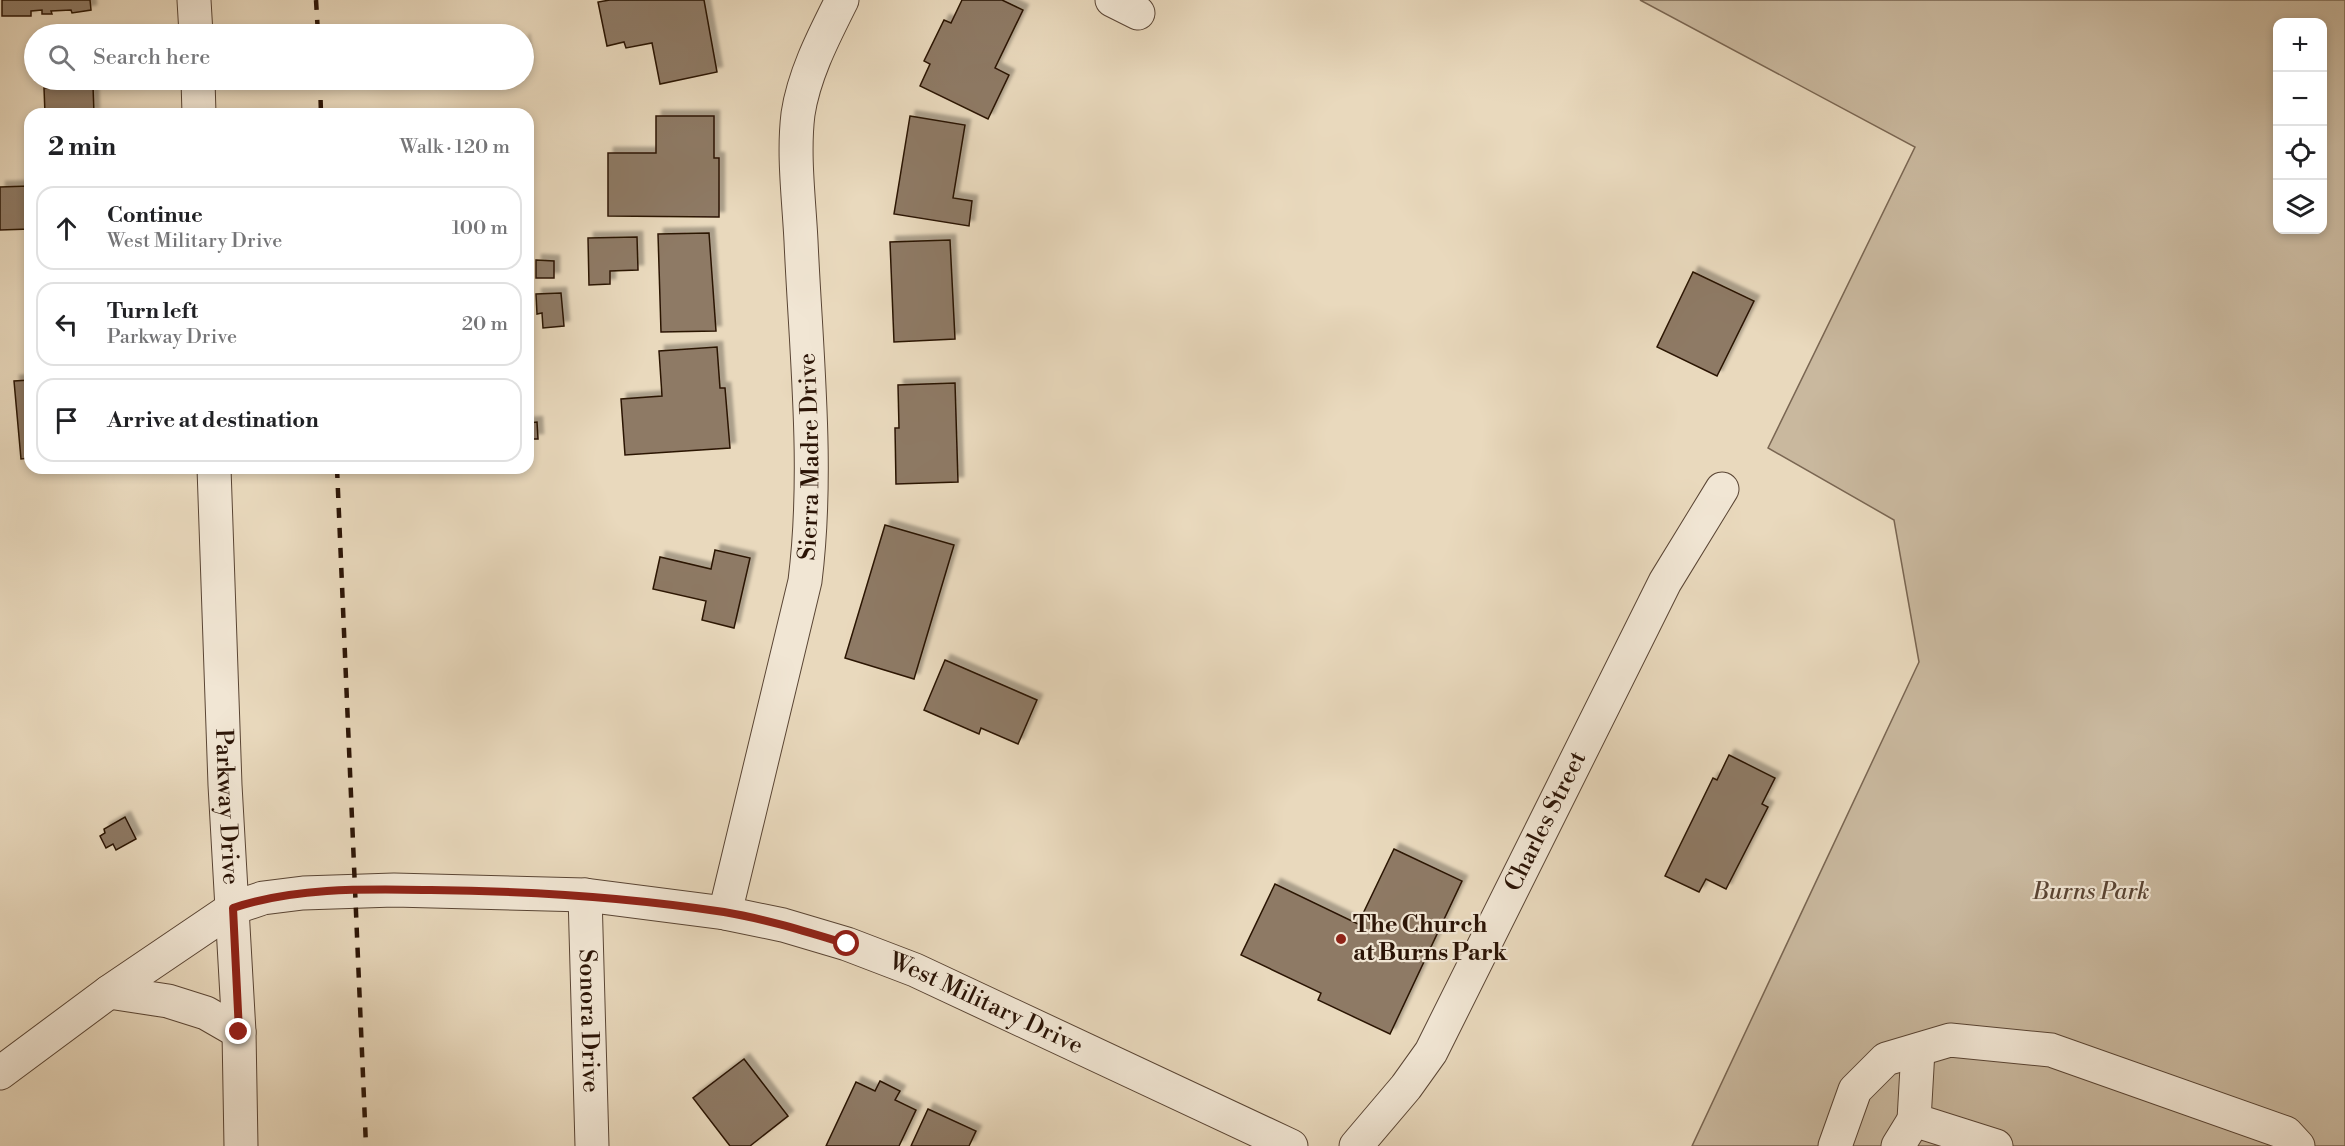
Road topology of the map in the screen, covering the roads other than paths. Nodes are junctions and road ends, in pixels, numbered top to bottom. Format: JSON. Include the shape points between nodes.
{"nodes":[{"id":1,"x":194,"y":0,"type":"edge"},
{"id":2,"x":842,"y":0,"type":"edge"},
{"id":3,"x":195,"y":24,"type":"edge"},
{"id":4,"x":198,"y":90,"type":"edge"},
{"id":5,"x":199,"y":108,"type":"edge"},
{"id":6,"x":214,"y":474,"type":"edge"},
{"id":7,"x":1722,"y":489,"type":"dead end"},
{"id":8,"x":585,"y":895,"type":"junction"},
{"id":9,"x":233,"y":908,"type":"junction"},
{"id":10,"x":725,"y":913,"type":"junction"},
{"id":11,"x":108,"y":992,"type":"junction"},
{"id":12,"x":239,"y":1032,"type":"junction"},
{"id":13,"x":1918,"y":1050,"type":"junction"},
{"id":14,"x":0,"y":1073,"type":"edge"},
{"id":15,"x":1906,"y":1133,"type":"edge"},
{"id":16,"x":241,"y":1146,"type":"edge"},
{"id":17,"x":592,"y":1146,"type":"edge"},
{"id":18,"x":1291,"y":1146,"type":"edge"},
{"id":19,"x":1356,"y":1146,"type":"edge"},
{"id":20,"x":1835,"y":1146,"type":"edge"},
{"id":21,"x":1996,"y":1146,"type":"edge"},
{"id":22,"x":2298,"y":1146,"type":"edge"}],
"edges":[{"from":1,"to":3,"type":"street"},
{"from":2,"to":10,"type":"street","name":"Sierra Madre Drive","via":[[821,42],[798,115],[812,489],[806,572]]},
{"from":4,"to":5,"type":"street"},
{"from":6,"to":9,"type":"street","name":"Parkway Drive"},
{"from":7,"to":19,"type":"street","name":"Charles Street","via":[[1665,582],[1431,1052]]},
{"from":8,"to":9,"type":"street","name":"West Military Drive","via":[[355,891],[262,898]]},
{"from":8,"to":10,"type":"street","name":"West Military Drive"},
{"from":8,"to":17,"type":"street","name":"Sonora Drive"},
{"from":9,"to":11,"type":"street","name":"West Military Drive"},
{"from":9,"to":12,"type":"street","name":"Parkway Drive"},
{"from":10,"to":18,"type":"street","name":"West Military Drive","via":[[847,944],[915,970]]},
{"from":11,"to":12,"type":"street","via":[[168,1001],[206,1013]]},
{"from":11,"to":14,"type":"street","name":"West Military Drive"},
{"from":12,"to":16,"type":"street","name":"Parkway Drive"},
{"from":13,"to":15,"type":"street"},
{"from":13,"to":20,"type":"street","via":[[1886,1059],[1855,1090]]},
{"from":13,"to":22,"type":"street","via":[[1950,1040],[2051,1050],[2286,1133]]},
{"from":15,"to":21,"type":"street"}]}
